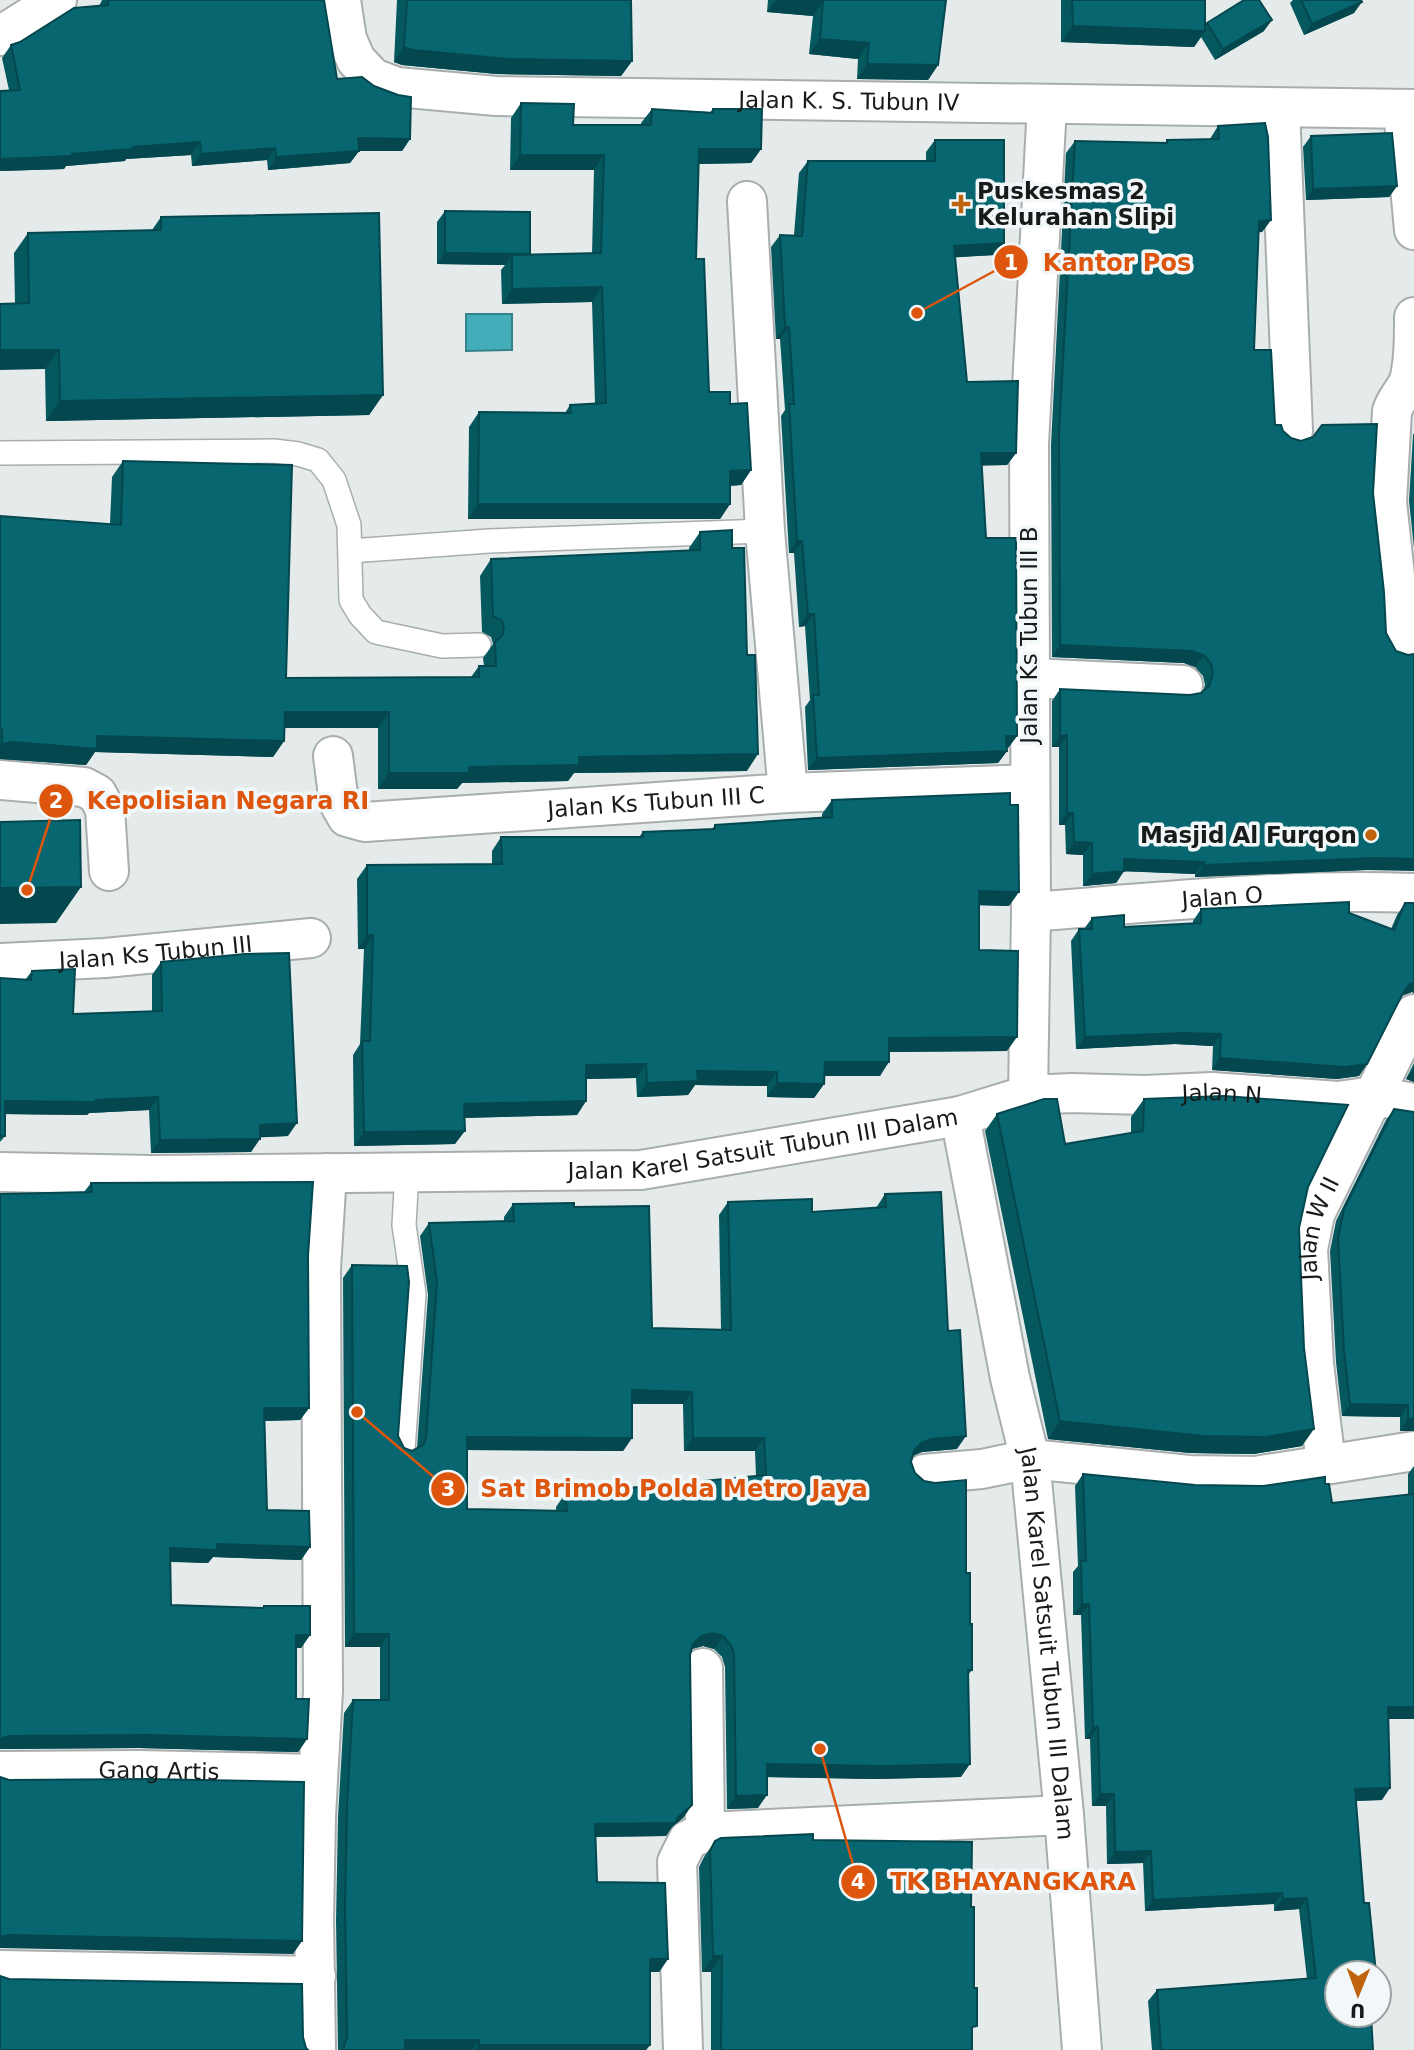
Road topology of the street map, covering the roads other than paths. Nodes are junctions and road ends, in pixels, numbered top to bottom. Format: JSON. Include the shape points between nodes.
{"nodes":[{"id":1,"x":341,"y":0,"type":"edge"},
{"id":2,"x":41,"y":4,"type":"edge"},
{"id":3,"x":0,"y":36,"type":"edge"},
{"id":4,"x":1046,"y":104,"type":"junction"},
{"id":5,"x":1280,"y":108,"type":"junction"},
{"id":6,"x":1408,"y":109,"type":"edge"},
{"id":7,"x":747,"y":201,"type":"dead end"},
{"id":8,"x":1414,"y":230,"type":"edge"},
{"id":9,"x":1414,"y":317,"type":"edge"},
{"id":10,"x":1293,"y":430,"type":"dead end"},
{"id":11,"x":0,"y":453,"type":"edge"},
{"id":12,"x":765,"y":531,"type":"junction"},
{"id":13,"x":350,"y":551,"type":"junction"},
{"id":14,"x":478,"y":645,"type":"dead end"},
{"id":15,"x":1414,"y":645,"type":"edge"},
{"id":16,"x":1029,"y":678,"type":"junction"},
{"id":17,"x":1183,"y":685,"type":"dead end"},
{"id":18,"x":334,"y":756,"type":"dead end"},
{"id":19,"x":0,"y":779,"type":"edge"},
{"id":20,"x":1029,"y":784,"type":"junction"},
{"id":21,"x":788,"y":793,"type":"junction"},
{"id":22,"x":109,"y":871,"type":"dead end"},
{"id":23,"x":1414,"y":893,"type":"edge"},
{"id":24,"x":1031,"y":912,"type":"junction"},
{"id":25,"x":311,"y":939,"type":"dead end"},
{"id":26,"x":0,"y":963,"type":"edge"},
{"id":27,"x":1414,"y":1014,"type":"edge"},
{"id":28,"x":1028,"y":1095,"type":"junction"},
{"id":29,"x":1374,"y":1096,"type":"junction"},
{"id":30,"x":1414,"y":1103,"type":"edge"},
{"id":31,"x":960,"y":1116,"type":"junction"},
{"id":32,"x":0,"y":1172,"type":"edge"},
{"id":33,"x":407,"y":1172,"type":"junction"},
{"id":34,"x":327,"y":1174,"type":"junction"},
{"id":35,"x":403,"y":1450,"type":"edge"},
{"id":36,"x":1414,"y":1451,"type":"edge"},
{"id":37,"x":1030,"y":1459,"type":"junction"},
{"id":38,"x":1326,"y":1464,"type":"junction"},
{"id":39,"x":924,"y":1474,"type":"dead end"},
{"id":40,"x":703,"y":1668,"type":"dead end"},
{"id":41,"x":0,"y":1771,"type":"edge"},
{"id":42,"x":318,"y":1774,"type":"junction"},
{"id":43,"x":1064,"y":1815,"type":"junction"},
{"id":44,"x":705,"y":1832,"type":"junction"},
{"id":45,"x":0,"y":1970,"type":"edge"},
{"id":46,"x":316,"y":1976,"type":"junction"},
{"id":47,"x":316,"y":2050,"type":"edge"},
{"id":48,"x":683,"y":2050,"type":"edge"},
{"id":49,"x":1082,"y":2050,"type":"edge"}],
"edges":[{"from":1,"to":4,"type":"street","name":"Jalan K. S. Tubun IV","via":[[347,39],[356,60],[373,78],[397,87],[496,96]]},
{"from":2,"to":3,"type":"street"},
{"from":4,"to":5,"type":"street","name":"Jalan K. S. Tubun IV"},
{"from":4,"to":16,"type":"street","name":"Jalan Ks Tubun III B","via":[[1029,444]]},
{"from":5,"to":6,"type":"street","name":"Jalan K. S. Tubun IV"},
{"from":5,"to":10,"type":"street"},
{"from":6,"to":8,"type":"street"},
{"from":7,"to":12,"type":"street"},
{"from":9,"to":15,"type":"street","via":[[1413,368],[1392,411],[1387,502],[1398,636],[1401,645]]},
{"from":11,"to":13,"type":"lane","via":[[298,454],[318,460],[334,480],[349,524]]},
{"from":12,"to":13,"type":"lane"},
{"from":12,"to":21,"type":"street"},
{"from":13,"to":14,"type":"lane","via":[[351,600],[376,632],[442,646]]},
{"from":16,"to":17,"type":"street"},
{"from":16,"to":20,"type":"street","name":"Jalan Ks Tubun III B"},
{"from":18,"to":21,"type":"street","name":"Jalan Ks Tubun III C","via":[[339,803],[347,817],[365,822]]},
{"from":19,"to":22,"type":"street","via":[[84,786],[97,794],[104,809]]},
{"from":20,"to":21,"type":"street","name":"Jalan Ks Tubun III C"},
{"from":20,"to":24,"type":"street","name":"Jalan Ks Tubun III B"},
{"from":23,"to":24,"type":"street","name":"Jalan O","via":[[1239,896]]},
{"from":24,"to":28,"type":"street","name":"Jalan Ks Tubun III B"},
{"from":25,"to":26,"type":"street","name":"Jalan Ks Tubun III"},
{"from":27,"to":29,"type":"street","name":"Jalan W II"},
{"from":28,"to":29,"type":"street","name":"Jalan N","via":[[1212,1091],[1338,1101]]},
{"from":28,"to":31,"type":"street"},
{"from":29,"to":30,"type":"street","name":"Jalan N"},
{"from":29,"to":38,"type":"street","name":"Jalan W II","via":[[1315,1214],[1309,1236],[1314,1364]]},
{"from":31,"to":33,"type":"street","name":"Jalan Karel Satsuit Tubun III Dalam","via":[[640,1170]]},
{"from":31,"to":37,"type":"street","name":"Jalan Karel Satsuit Tubun III Dalam"},
{"from":32,"to":34,"type":"street","name":"Jalan Karel Satsuit Tubun III Dalam"},
{"from":33,"to":34,"type":"street","name":"Jalan Karel Satsuit Tubun III Dalam"},
{"from":33,"to":35,"type":"lane","via":[[404,1225],[414,1294]]},
{"from":34,"to":42,"type":"street","via":[[321,1269],[323,1691]]},
{"from":36,"to":38,"type":"street"},
{"from":37,"to":38,"type":"street","via":[[1189,1475],[1255,1476]]},
{"from":37,"to":39,"type":"street"},
{"from":37,"to":43,"type":"street","name":"Jalan Karel Satsuit Tubun III Dalam"},
{"from":40,"to":44,"type":"street"},
{"from":41,"to":42,"type":"street","name":"Gang Artis"},
{"from":42,"to":46,"type":"street"},
{"from":43,"to":44,"type":"street"},
{"from":43,"to":49,"type":"street","name":"Jalan Karel Satsuit Tubun III Dalam"},
{"from":44,"to":48,"type":"street","via":[[688,1840],[677,1862]]},
{"from":45,"to":46,"type":"street"},
{"from":46,"to":47,"type":"street"}]}
